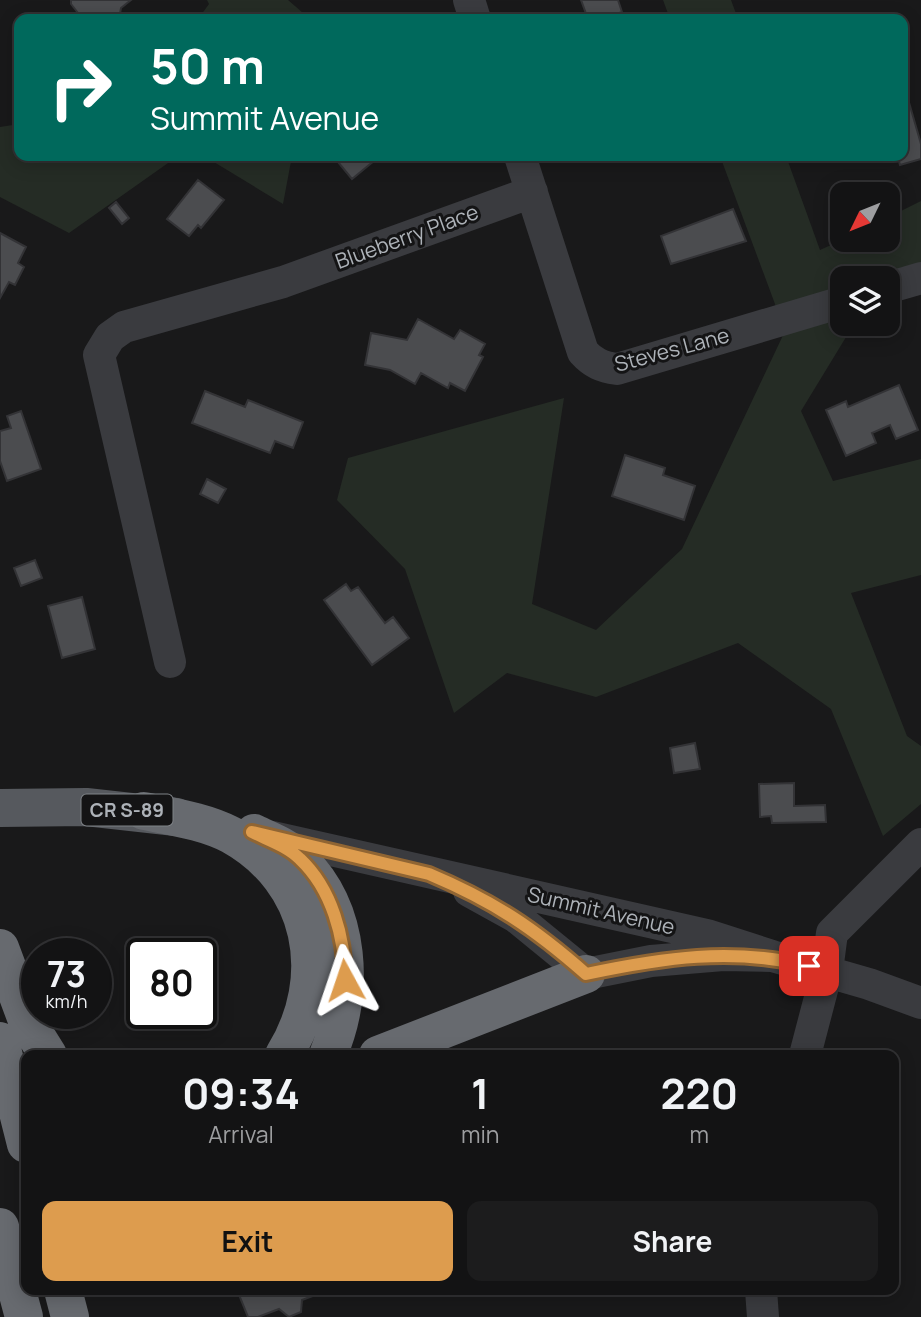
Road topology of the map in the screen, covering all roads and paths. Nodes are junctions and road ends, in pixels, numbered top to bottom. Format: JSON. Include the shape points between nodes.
{"nodes":[{"id":1,"x":522,"y":161,"type":"edge"},
{"id":2,"x":532,"y":192,"type":"junction"},
{"id":3,"x":921,"y":278,"type":"edge"},
{"id":4,"x":900,"y":284,"type":"edge"},
{"id":5,"x":830,"y":306,"type":"edge"},
{"id":6,"x":170,"y":662,"type":"dead end"},
{"id":7,"x":0,"y":808,"type":"edge"},
{"id":8,"x":144,"y":811,"type":"junction"},
{"id":9,"x":252,"y":832,"type":"junction"},
{"id":10,"x":921,"y":844,"type":"edge"},
{"id":11,"x":429,"y":874,"type":"junction"},
{"id":12,"x":0,"y":948,"type":"edge"},
{"id":13,"x":772,"y":957,"type":"junction"},
{"id":14,"x":827,"y":971,"type":"junction"},
{"id":15,"x":586,"y":974,"type":"junction"},
{"id":16,"x":921,"y":1003,"type":"edge"},
{"id":17,"x":0,"y":1041,"type":"edge"},
{"id":18,"x":45,"y":1050,"type":"edge"},
{"id":19,"x":286,"y":1050,"type":"edge"},
{"id":20,"x":330,"y":1050,"type":"edge"},
{"id":21,"x":391,"y":1050,"type":"edge"},
{"id":22,"x":806,"y":1050,"type":"edge"},
{"id":23,"x":21,"y":1124,"type":"edge"},
{"id":24,"x":0,"y":1227,"type":"edge"},
{"id":25,"x":64,"y":1295,"type":"edge"},
{"id":26,"x":91,"y":1295,"type":"edge"},
{"id":27,"x":761,"y":1295,"type":"edge"},
{"id":28,"x":24,"y":1317,"type":"edge"},
{"id":29,"x":70,"y":1317,"type":"edge"},
{"id":30,"x":93,"y":1317,"type":"edge"},
{"id":31,"x":763,"y":1317,"type":"edge"}],
"edges":[{"from":1,"to":2,"type":"street","name":"Steves Lane"},
{"from":2,"to":5,"type":"street","name":"Steves Lane","via":[[583,352],[604,368],[617,369]]},
{"from":2,"to":6,"type":"street","name":"Blueberry Place","via":[[283,282],[124,327],[110,337],[99,355]]},
{"from":3,"to":4,"type":"street"},
{"from":7,"to":8,"type":"main road","name":"Summit Avenue","number":"CR S-89"},
{"from":8,"to":9,"type":"main road","name":"Summit Avenue","number":"CR S-89"},
{"from":8,"to":19,"type":"highway","via":[[230,835],[270,863],[295,901],[309,938],[312,969],[307,1007]]},
{"from":9,"to":11,"type":"street","name":"Summit Avenue","number":"CR S-89"},
{"from":9,"to":20,"type":"highway","via":[[300,859],[321,886],[338,925],[345,958],[346,1002]]},
{"from":10,"to":14,"type":"street","via":[[832,933]]},
{"from":11,"to":13,"type":"street","name":"Summit Avenue","number":"CR S-89","via":[[708,935]]},
{"from":11,"to":15,"type":"street","name":"Summit Avenue","number":"CR S-89","via":[[516,917]]},
{"from":12,"to":18,"type":"highway","via":[[29,1024]]},
{"from":13,"to":14,"type":"street","name":"Summit Avenue","number":"CR S-89"},
{"from":13,"to":15,"type":"street","name":"Summit Avenue","number":"CR S-89","via":[[723,955],[651,961]]},
{"from":14,"to":16,"type":"street","name":"Summit Avenue","number":"CR S-89"},
{"from":14,"to":22,"type":"street"},
{"from":15,"to":21,"type":"highway"},
{"from":17,"to":23,"type":"highway"},
{"from":24,"to":28,"type":"highway"},
{"from":25,"to":29,"type":"highway"},
{"from":26,"to":30,"type":"highway"},
{"from":27,"to":31,"type":"street"}]}
